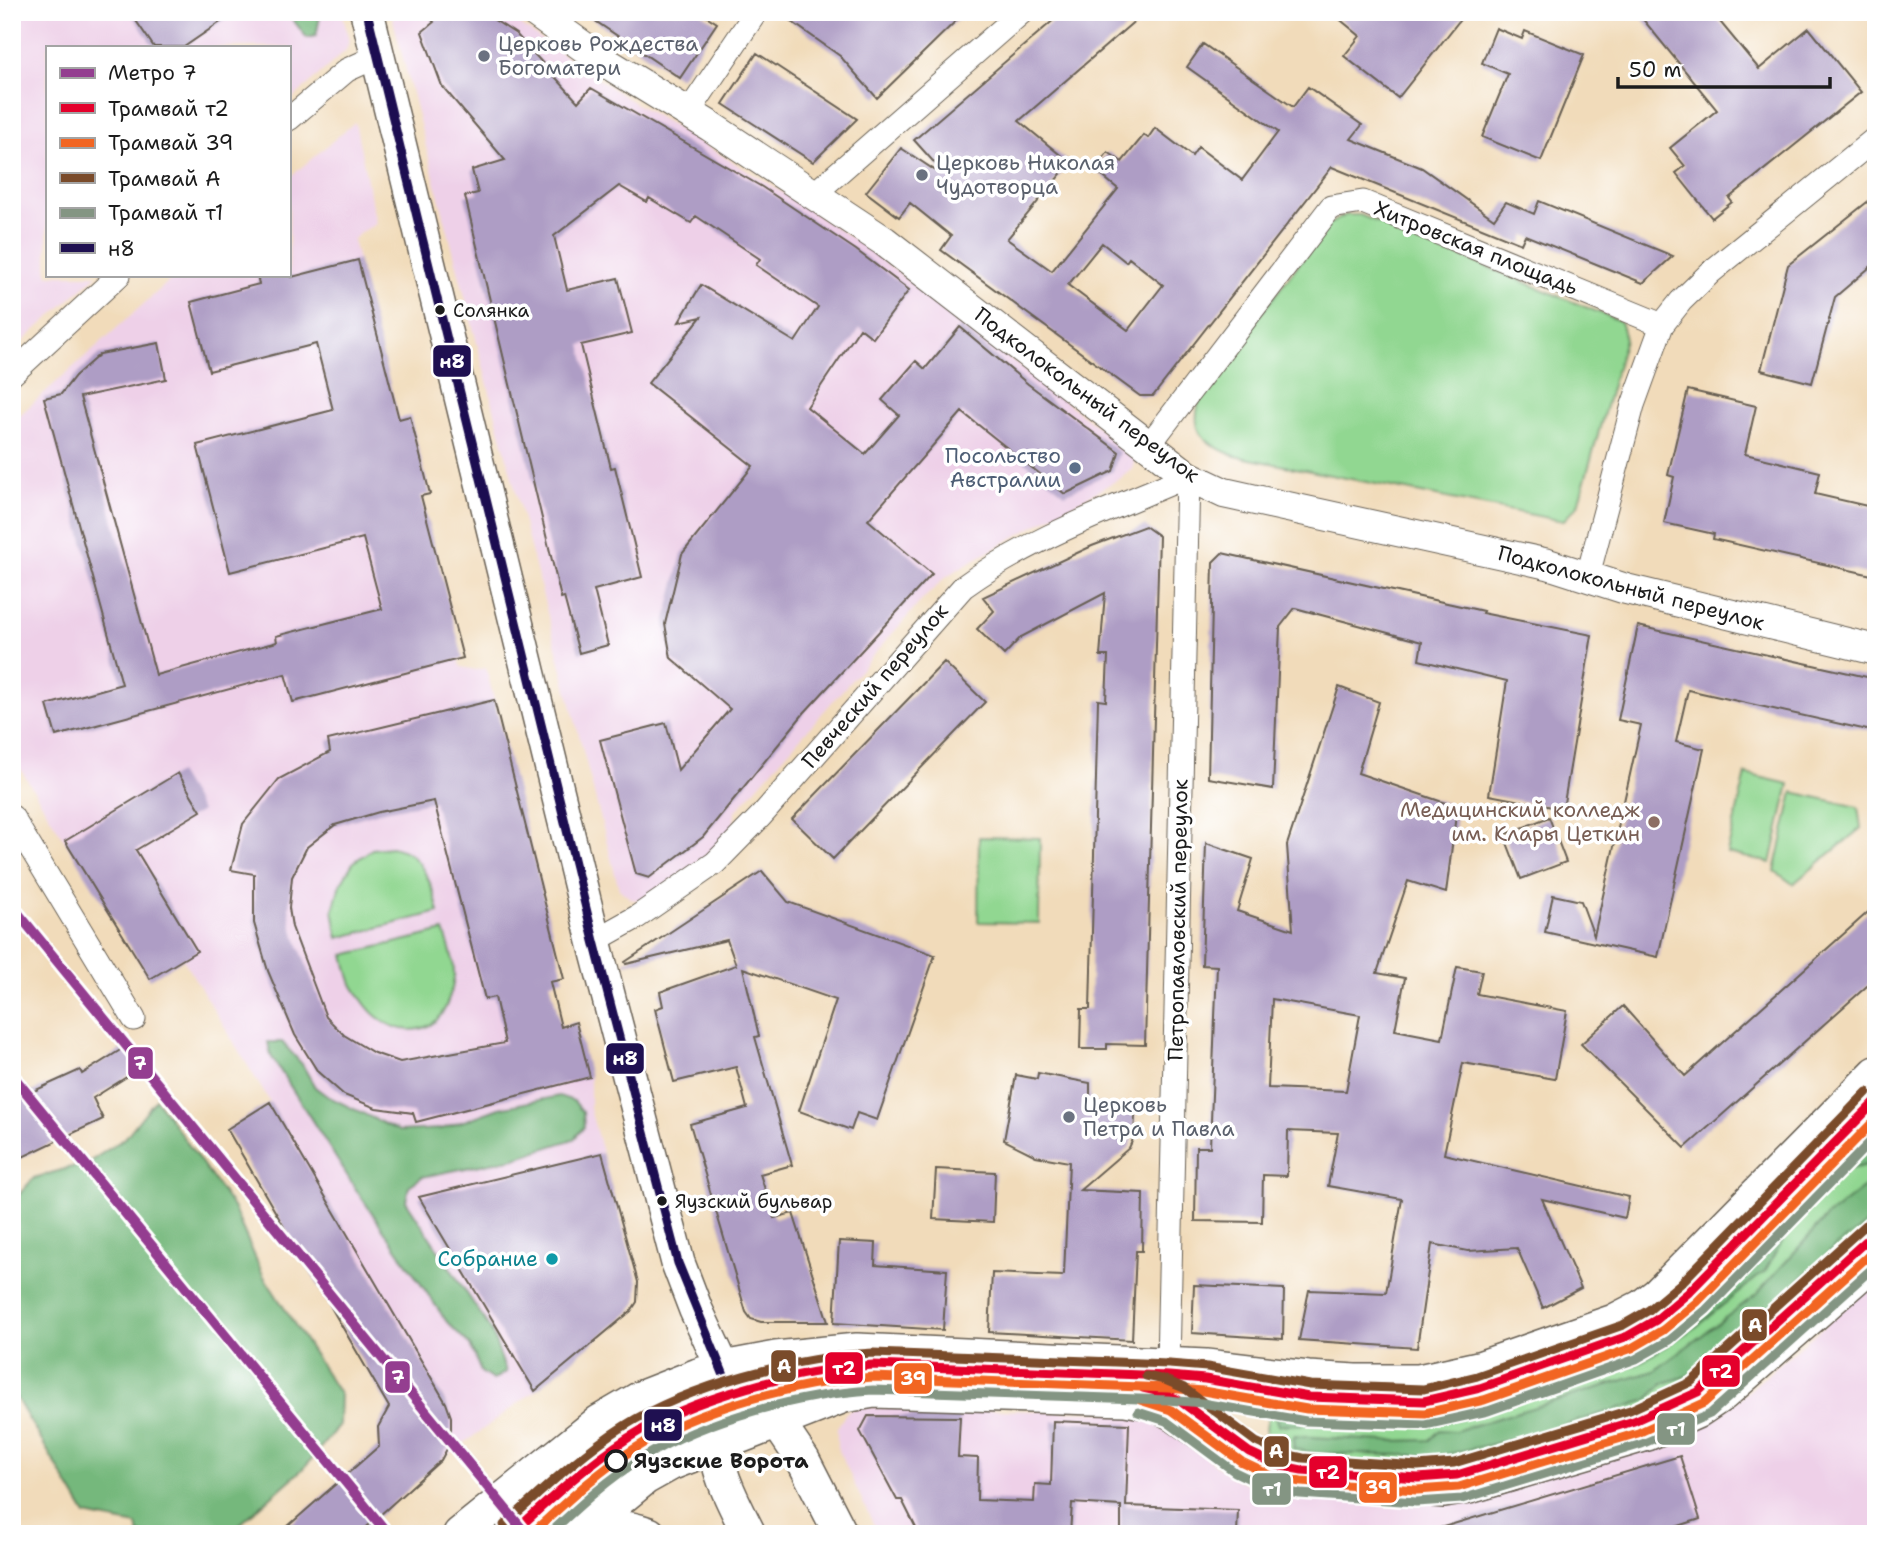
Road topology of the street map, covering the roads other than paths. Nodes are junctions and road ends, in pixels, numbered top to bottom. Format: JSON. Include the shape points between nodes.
{"nodes":[{"id":1,"x":368,"y":12,"type":"edge"},
{"id":2,"x":535,"y":12,"type":"edge"},
{"id":3,"x":756,"y":12,"type":"edge"},
{"id":4,"x":1023,"y":12,"type":"edge"},
{"id":5,"x":378,"y":56,"type":"junction"},
{"id":6,"x":688,"y":113,"type":"junction"},
{"id":7,"x":290,"y":118,"type":"edge"},
{"id":8,"x":1876,"y":138,"type":"edge"},
{"id":9,"x":814,"y":194,"type":"junction"},
{"id":10,"x":118,"y":276,"type":"edge"},
{"id":11,"x":1662,"y":325,"type":"junction"},
{"id":12,"x":12,"y":374,"type":"edge"},
{"id":13,"x":1149,"y":445,"type":"junction"},
{"id":14,"x":1188,"y":477,"type":"junction"},
{"id":15,"x":1588,"y":575,"type":"junction"},
{"id":16,"x":1876,"y":650,"type":"edge"},
{"id":17,"x":12,"y":817,"type":"edge"},
{"id":18,"x":594,"y":941,"type":"junction"},
{"id":19,"x":134,"y":1019,"type":"dead end"},
{"id":20,"x":1876,"y":1073,"type":"edge"},
{"id":21,"x":1876,"y":1260,"type":"edge"},
{"id":22,"x":1168,"y":1364,"type":"junction"},
{"id":23,"x":723,"y":1368,"type":"junction"},
{"id":24,"x":776,"y":1420,"type":"junction"},
{"id":25,"x":713,"y":1446,"type":"junction"},
{"id":26,"x":580,"y":1532,"type":"edge"},
{"id":27,"x":460,"y":1534,"type":"edge"},
{"id":28,"x":649,"y":1534,"type":"edge"},
{"id":29,"x":749,"y":1534,"type":"edge"},
{"id":30,"x":841,"y":1534,"type":"edge"}],
"edges":[{"from":1,"to":5,"type":"main road"},
{"from":2,"to":6,"type":"street","name":"Подколокольный переулок"},
{"from":3,"to":6,"type":"street"},
{"from":4,"to":9,"type":"street"},
{"from":5,"to":7,"type":"street","via":[[346,70]]},
{"from":5,"to":18,"type":"main road"},
{"from":6,"to":9,"type":"street","name":"Подколокольный переулок"},
{"from":8,"to":11,"type":"street","via":[[1712,272]]},
{"from":9,"to":13,"type":"street","name":"Подколокольный переулок","via":[[884,241]]},
{"from":10,"to":12,"type":"street"},
{"from":11,"to":13,"type":"street","name":"Хитровская площадь","via":[[1363,202],[1344,203],[1331,207]]},
{"from":11,"to":15,"type":"street","via":[[1633,405]]},
{"from":13,"to":14,"type":"street","name":"Подколокольный переулок"},
{"from":14,"to":15,"type":"street","name":"Подколокольный переулок","via":[[1224,493]]},
{"from":14,"to":18,"type":"street","name":"Певческий переулок","via":[[1057,533],[963,587],[715,863]]},
{"from":14,"to":22,"type":"street","name":"Петропавловский переулок"},
{"from":15,"to":16,"type":"street","name":"Подколокольный переулок","via":[[1626,589]]},
{"from":17,"to":19,"type":"street"},
{"from":18,"to":23,"type":"main road","via":[[678,1263]]},
{"from":20,"to":22,"type":"main road","via":[[1678,1275],[1641,1307],[1615,1321],[1482,1367],[1418,1381],[1308,1378]]},
{"from":21,"to":24,"type":"main road","via":[[1723,1394],[1696,1412],[1611,1446],[1444,1491],[1266,1474],[1244,1464],[1172,1413],[1155,1404],[1125,1399],[874,1391],[844,1395]]},
{"from":22,"to":23,"type":"main road","via":[[857,1350]]},
{"from":23,"to":24,"type":"main road"},
{"from":23,"to":25,"type":"main road"},
{"from":23,"to":27,"type":"main road","via":[[642,1396],[599,1422]]},
{"from":24,"to":25,"type":"main road"},
{"from":24,"to":30,"type":"main road","via":[[803,1460]]},
{"from":25,"to":26,"type":"main road","via":[[645,1478]]},
{"from":25,"to":29,"type":"main road"},
{"from":26,"to":28,"type":"main road","via":[[605,1526]]}]}
